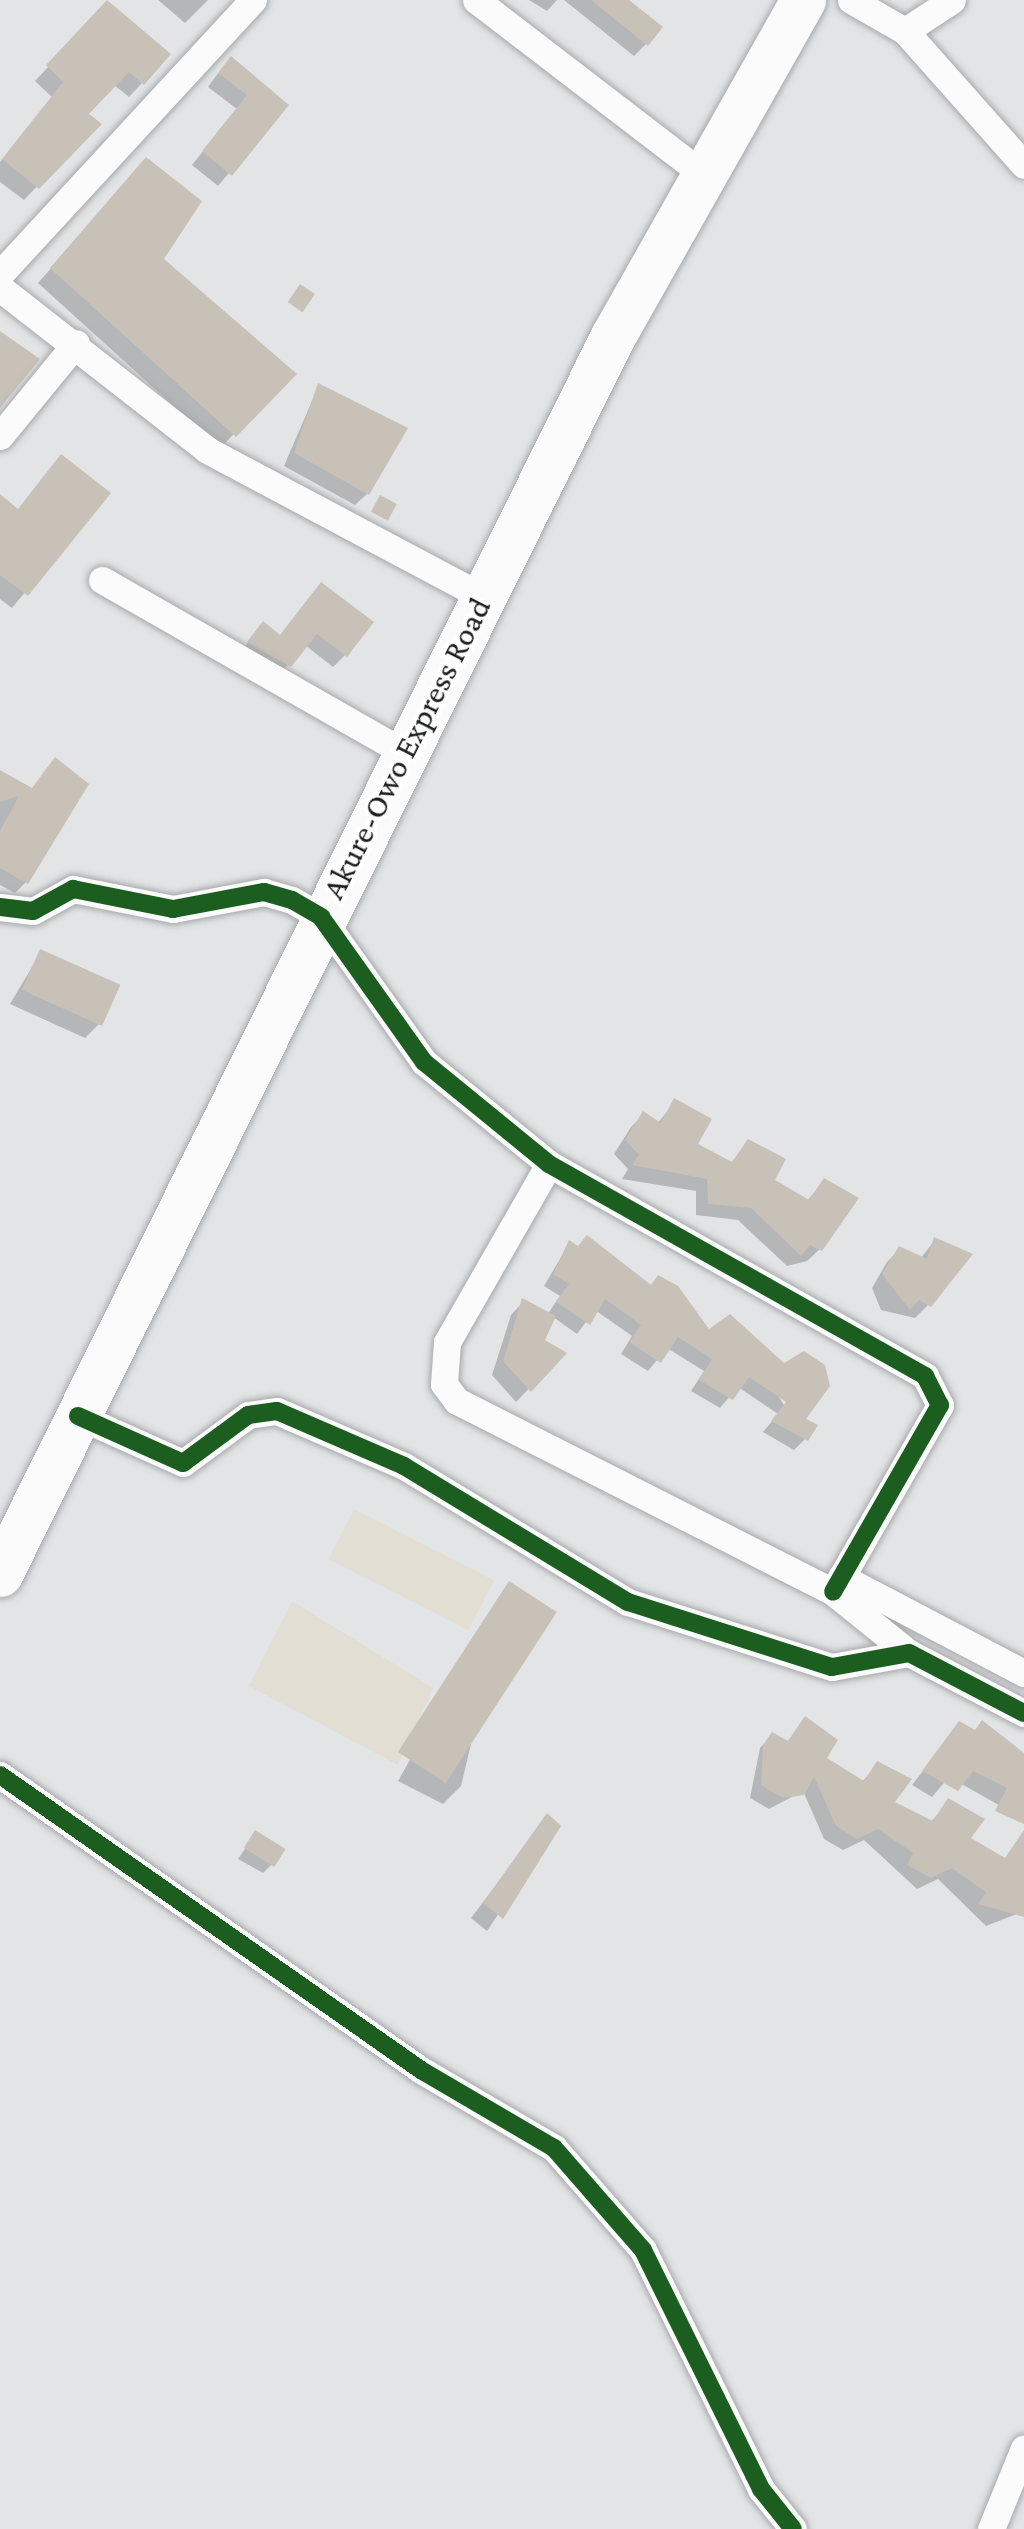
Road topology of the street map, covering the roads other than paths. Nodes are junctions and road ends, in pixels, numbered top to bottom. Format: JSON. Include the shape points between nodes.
{"nodes":[{"id":1,"x":253,"y":0,"type":"edge"},
{"id":2,"x":476,"y":0,"type":"edge"},
{"id":3,"x":803,"y":0,"type":"edge"},
{"id":4,"x":851,"y":0,"type":"edge"},
{"id":5,"x":952,"y":0,"type":"edge"},
{"id":6,"x":905,"y":31,"type":"junction"},
{"id":7,"x":1024,"y":165,"type":"edge"},
{"id":8,"x":700,"y":172,"type":"junction"},
{"id":9,"x":0,"y":274,"type":"edge"},
{"id":10,"x":0,"y":288,"type":"edge"},
{"id":11,"x":76,"y":343,"type":"junction"},
{"id":12,"x":0,"y":436,"type":"edge"},
{"id":13,"x":102,"y":580,"type":"dead end"},
{"id":14,"x":482,"y":596,"type":"junction"},
{"id":15,"x":404,"y":752,"type":"junction"},
{"id":16,"x":0,"y":907,"type":"edge"},
{"id":17,"x":321,"y":917,"type":"junction"},
{"id":18,"x":549,"y":1164,"type":"junction"},
{"id":19,"x":78,"y":1415,"type":"junction"},
{"id":20,"x":0,"y":1574,"type":"edge"},
{"id":21,"x":837,"y":1584,"type":"junction"},
{"id":22,"x":909,"y":1653,"type":"junction"},
{"id":23,"x":1024,"y":1673,"type":"edge"},
{"id":24,"x":1024,"y":1713,"type":"edge"},
{"id":25,"x":0,"y":1775,"type":"edge"},
{"id":26,"x":1024,"y":2448,"type":"edge"},
{"id":27,"x":793,"y":2529,"type":"edge"},
{"id":28,"x":991,"y":2529,"type":"edge"}],
"edges":[{"from":1,"to":9,"type":"street"},
{"from":2,"to":8,"type":"street"},
{"from":3,"to":8,"type":"highway","name":"Akure-Owo Express Road"},
{"from":4,"to":6,"type":"street"},
{"from":5,"to":6,"type":"street"},
{"from":6,"to":7,"type":"street"},
{"from":8,"to":14,"type":"highway","name":"Akure-Owo Express Road"},
{"from":10,"to":11,"type":"street"},
{"from":11,"to":12,"type":"street"},
{"from":11,"to":14,"type":"street","via":[[207,450]]},
{"from":13,"to":15,"type":"street"},
{"from":14,"to":15,"type":"highway","name":"Akure-Owo Express Road"},
{"from":15,"to":17,"type":"highway","name":"Akure-Owo Express Road"},
{"from":16,"to":17,"type":"street","via":[[33,911],[74,889],[173,909],[264,892]]},
{"from":17,"to":18,"type":"street","via":[[424,1062]]},
{"from":17,"to":19,"type":"highway","name":"Akure-Owo Express Road"},
{"from":18,"to":21,"type":"street","via":[[938,1388],[940,1405]]},
{"from":18,"to":21,"type":"street","via":[[447,1342],[444,1384],[457,1401]]},
{"from":19,"to":20,"type":"highway","name":"Akure-Owo Express Road"},
{"from":19,"to":22,"type":"street","via":[[183,1463],[248,1415],[277,1411],[404,1466],[628,1602],[832,1666]]},
{"from":21,"to":22,"type":"street"},
{"from":21,"to":23,"type":"street"},
{"from":22,"to":24,"type":"street"},
{"from":25,"to":27,"type":"street","via":[[421,2070],[554,2149],[643,2249],[761,2488]]},
{"from":26,"to":28,"type":"street"}]}
